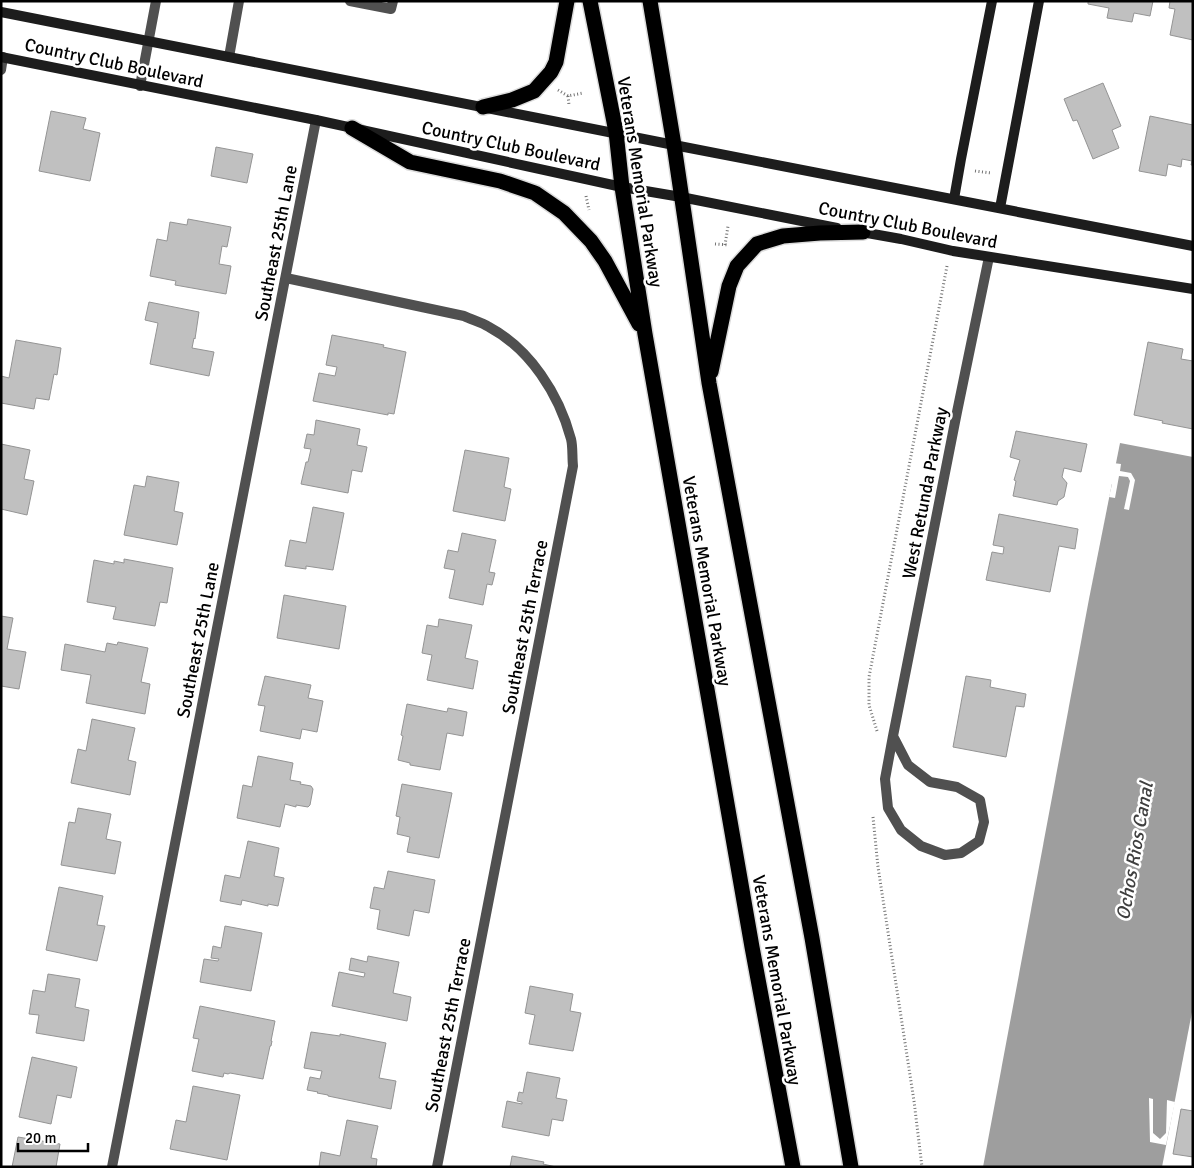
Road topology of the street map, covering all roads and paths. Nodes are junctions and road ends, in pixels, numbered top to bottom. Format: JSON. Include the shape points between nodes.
{"nodes":[{"id":1,"x":156,"y":1,"type":"edge"},
{"id":2,"x":239,"y":1,"type":"edge"},
{"id":3,"x":350,"y":1,"type":"edge"},
{"id":4,"x":393,"y":1,"type":"edge"},
{"id":5,"x":567,"y":1,"type":"edge"},
{"id":6,"x":590,"y":1,"type":"edge"},
{"id":7,"x":650,"y":1,"type":"edge"},
{"id":8,"x":992,"y":1,"type":"edge"},
{"id":9,"x":1038,"y":1,"type":"edge"},
{"id":10,"x":1,"y":12,"type":"edge"},
{"id":11,"x":148,"y":42,"type":"junction"},
{"id":12,"x":2,"y":57,"type":"edge"},
{"id":13,"x":229,"y":57,"type":"junction"},
{"id":14,"x":1,"y":70,"type":"edge"},
{"id":15,"x":140,"y":86,"type":"junction"},
{"id":16,"x":556,"y":89,"type":"dead end"},
{"id":17,"x":583,"y":92,"type":"dead end"},
{"id":18,"x":568,"y":96,"type":"junction"},
{"id":19,"x":570,"y":105,"type":"dead end"},
{"id":20,"x":483,"y":107,"type":"junction"},
{"id":21,"x":316,"y":120,"type":"junction"},
{"id":22,"x":352,"y":128,"type":"junction"},
{"id":23,"x":616,"y":132,"type":"junction"},
{"id":24,"x":674,"y":145,"type":"junction"},
{"id":25,"x":974,"y":171,"type":"dead end"},
{"id":26,"x":995,"y":174,"type":"dead end"},
{"id":27,"x":622,"y":187,"type":"junction"},
{"id":28,"x":681,"y":197,"type":"junction"},
{"id":29,"x":954,"y":199,"type":"junction"},
{"id":30,"x":1000,"y":208,"type":"junction"},
{"id":31,"x":728,"y":226,"type":"dead end"},
{"id":32,"x":862,"y":232,"type":"junction"},
{"id":33,"x":725,"y":245,"type":"dead end"},
{"id":34,"x":1193,"y":246,"type":"edge"},
{"id":35,"x":989,"y":257,"type":"junction"},
{"id":36,"x":286,"y":278,"type":"junction"},
{"id":37,"x":1193,"y":289,"type":"edge"},
{"id":38,"x":645,"y":334,"type":"junction"},
{"id":39,"x":709,"y":383,"type":"junction"},
{"id":40,"x":893,"y":736,"type":"junction"},
{"id":41,"x":112,"y":1167,"type":"edge"},
{"id":42,"x":437,"y":1167,"type":"edge"},
{"id":43,"x":793,"y":1167,"type":"edge"},
{"id":44,"x":851,"y":1167,"type":"edge"}],
"edges":[{"from":1,"to":11,"type":"street"},
{"from":2,"to":13,"type":"street"},
{"from":3,"to":4,"type":"street","via":[[391,9]]},
{"from":5,"to":20,"type":"highway","via":[[556,62],[551,72],[534,91]]},
{"from":6,"to":23,"type":"highway","name":"Veterans Memorial Parkway"},
{"from":7,"to":24,"type":"highway","name":"Veterans Memorial Parkway"},
{"from":8,"to":29,"type":"main road"},
{"from":9,"to":30,"type":"main road"},
{"from":10,"to":11,"type":"main road","name":"Country Club Boulevard"},
{"from":11,"to":13,"type":"main road","name":"Country Club Boulevard"},
{"from":11,"to":15,"type":"street"},
{"from":12,"to":14,"type":"street"},
{"from":12,"to":15,"type":"main road","name":"Country Club Boulevard"},
{"from":13,"to":20,"type":"main road","name":"Country Club Boulevard"},
{"from":15,"to":21,"type":"main road","name":"Country Club Boulevard"},
{"from":16,"to":18,"type":"path"},
{"from":17,"to":18,"type":"path"},
{"from":18,"to":19,"type":"path"},
{"from":20,"to":23,"type":"main road","name":"Country Club Boulevard"},
{"from":21,"to":22,"type":"main road","name":"Country Club Boulevard"},
{"from":21,"to":36,"type":"street","name":"Southeast 25th Lane"},
{"from":22,"to":27,"type":"main road","name":"Country Club Boulevard"},
{"from":22,"to":38,"type":"highway","via":[[410,162],[500,181],[535,193],[564,213],[605,261]]},
{"from":23,"to":24,"type":"main road","name":"Country Club Boulevard"},
{"from":23,"to":27,"type":"highway","name":"Veterans Memorial Parkway"},
{"from":24,"to":28,"type":"highway","name":"Veterans Memorial Parkway"},
{"from":24,"to":29,"type":"main road","name":"Country Club Boulevard"},
{"from":25,"to":26,"type":"path"},
{"from":27,"to":28,"type":"main road","name":"Country Club Boulevard"},
{"from":27,"to":38,"type":"highway","name":"Veterans Memorial Parkway"},
{"from":28,"to":32,"type":"main road","name":"Country Club Boulevard"},
{"from":28,"to":39,"type":"highway","name":"Veterans Memorial Parkway"},
{"from":29,"to":30,"type":"main road","name":"Country Club Boulevard"},
{"from":30,"to":34,"type":"main road","name":"Country Club Boulevard"},
{"from":31,"to":33,"type":"path"},
{"from":32,"to":35,"type":"main road","name":"Country Club Boulevard"},
{"from":32,"to":39,"type":"highway","via":[[783,236],[757,244],[737,266],[728,286]]},
{"from":35,"to":37,"type":"main road","name":"Country Club Boulevard"},
{"from":35,"to":40,"type":"street","name":"West Retunda Parkway"},
{"from":36,"to":41,"type":"street","name":"Southeast 25th Lane"},
{"from":36,"to":42,"type":"street","name":"Southeast 25th Terrace","via":[[464,316],[488,326],[530,360],[549,386],[564,415],[571,441],[573,466]]},
{"from":38,"to":43,"type":"highway","name":"Veterans Memorial Parkway"},
{"from":39,"to":44,"type":"highway","name":"Veterans Memorial Parkway","via":[[808,911]]},
{"from":40,"to":40,"type":"street","name":"West Retunda Parkway","via":[[885,779],[888,808],[901,830],[921,846],[945,855],[962,853],[980,841],[984,822],[980,800],[957,787],[930,782],[908,765]]}]}
